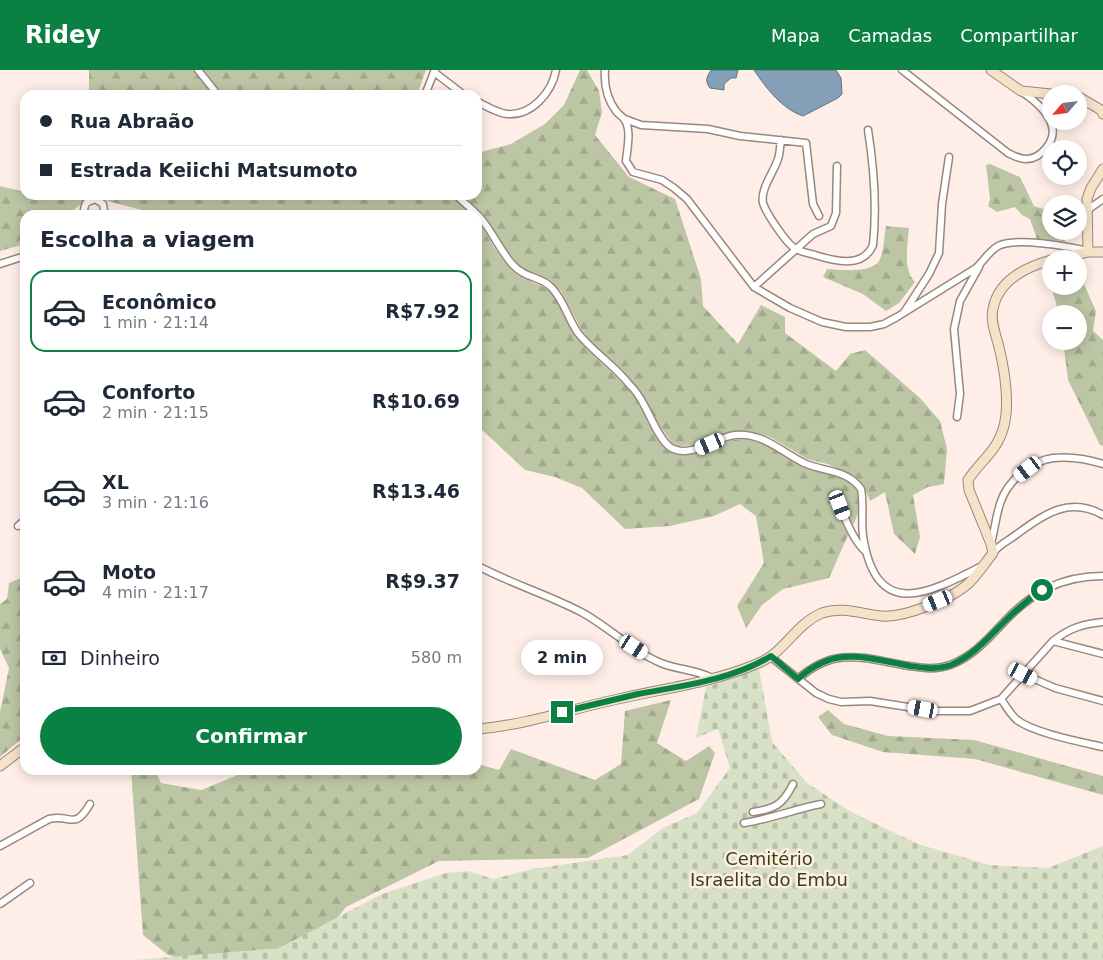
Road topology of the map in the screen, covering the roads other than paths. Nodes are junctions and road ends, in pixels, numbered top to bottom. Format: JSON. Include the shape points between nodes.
{"nodes":[{"id":1,"x":198,"y":70,"type":"edge"},
{"id":2,"x":556,"y":70,"type":"edge"},
{"id":3,"x":605,"y":70,"type":"edge"},
{"id":4,"x":902,"y":70,"type":"edge"},
{"id":5,"x":990,"y":70,"type":"edge"},
{"id":6,"x":434,"y":71,"type":"edge"},
{"id":7,"x":214,"y":90,"type":"edge"},
{"id":8,"x":426,"y":90,"type":"edge"},
{"id":9,"x":458,"y":90,"type":"edge"},
{"id":10,"x":1021,"y":91,"type":"junction"},
{"id":11,"x":1042,"y":93,"type":"edge"},
{"id":12,"x":1088,"y":103,"type":"edge"},
{"id":13,"x":482,"y":104,"type":"edge"},
{"id":14,"x":1103,"y":114,"type":"edge"},
{"id":15,"x":625,"y":119,"type":"junction"},
{"id":16,"x":868,"y":130,"type":"dead end"},
{"id":17,"x":781,"y":140,"type":"junction"},
{"id":18,"x":949,"y":157,"type":"dead end"},
{"id":19,"x":837,"y":166,"type":"dead end"},
{"id":20,"x":1103,"y":169,"type":"edge"},
{"id":21,"x":1103,"y":199,"type":"edge"},
{"id":22,"x":93,"y":200,"type":"edge"},
{"id":23,"x":97,"y":200,"type":"edge"},
{"id":24,"x":461,"y":200,"type":"edge"},
{"id":25,"x":1087,"y":206,"type":"edge"},
{"id":26,"x":84,"y":210,"type":"edge"},
{"id":27,"x":104,"y":210,"type":"edge"},
{"id":28,"x":472,"y":210,"type":"edge"},
{"id":29,"x":1087,"y":210,"type":"edge"},
{"id":30,"x":819,"y":216,"type":"dead end"},
{"id":31,"x":482,"y":219,"type":"edge"},
{"id":32,"x":1087,"y":231,"type":"edge"},
{"id":33,"x":796,"y":249,"type":"junction"},
{"id":34,"x":1088,"y":251,"type":"junction"},
{"id":35,"x":1103,"y":252,"type":"edge"},
{"id":36,"x":20,"y":258,"type":"edge"},
{"id":37,"x":1042,"y":263,"type":"edge"},
{"id":38,"x":0,"y":264,"type":"edge"},
{"id":39,"x":981,"y":264,"type":"junction"},
{"id":40,"x":754,"y":287,"type":"junction"},
{"id":41,"x":904,"y":313,"type":"junction"},
{"id":42,"x":957,"y":417,"type":"dead end"},
{"id":43,"x":1103,"y":464,"type":"edge"},
{"id":44,"x":833,"y":495,"type":"dead end"},
{"id":45,"x":1103,"y":516,"type":"edge"},
{"id":46,"x":992,"y":549,"type":"junction"},
{"id":47,"x":866,"y":553,"type":"junction"},
{"id":48,"x":984,"y":566,"type":"junction"},
{"id":49,"x":482,"y":568,"type":"edge"},
{"id":50,"x":1103,"y":576,"type":"edge"},
{"id":51,"x":1103,"y":622,"type":"edge"},
{"id":52,"x":1053,"y":641,"type":"junction"},
{"id":53,"x":1103,"y":654,"type":"edge"},
{"id":54,"x":771,"y":656,"type":"junction"},
{"id":55,"x":1023,"y":674,"type":"junction"},
{"id":56,"x":712,"y":678,"type":"junction"},
{"id":57,"x":798,"y":679,"type":"junction"},
{"id":58,"x":1001,"y":699,"type":"junction"},
{"id":59,"x":1103,"y":701,"type":"edge"},
{"id":60,"x":482,"y":728,"type":"edge"},
{"id":61,"x":1103,"y":747,"type":"edge"},
{"id":62,"x":20,"y":751,"type":"edge"},
{"id":63,"x":0,"y":766,"type":"edge"},
{"id":64,"x":793,"y":784,"type":"dead end"},
{"id":65,"x":90,"y":804,"type":"dead end"},
{"id":66,"x":821,"y":804,"type":"dead end"},
{"id":67,"x":752,"y":812,"type":"dead end"},
{"id":68,"x":744,"y":823,"type":"dead end"},
{"id":69,"x":0,"y":846,"type":"edge"},
{"id":70,"x":30,"y":883,"type":"dead end"},
{"id":71,"x":0,"y":904,"type":"edge"}],
"edges":[{"from":1,"to":7,"type":"street"},
{"from":2,"to":13,"type":"street","via":[[546,94],[528,108],[507,114]]},
{"from":3,"to":15,"type":"street","via":[[608,96],[616,112]]},
{"from":4,"to":10,"type":"street","via":[[1008,152],[1027,159],[1047,147],[1053,127],[1038,103]]},
{"from":5,"to":10,"type":"main road"},
{"from":6,"to":8,"type":"street"},
{"from":6,"to":9,"type":"street"},
{"from":10,"to":11,"type":"main road"},
{"from":12,"to":14,"type":"main road"},
{"from":15,"to":17,"type":"street","via":[[641,125],[708,129]]},
{"from":15,"to":40,"type":"street","via":[[629,132],[626,161],[633,172],[662,180],[686,199]]},
{"from":16,"to":33,"type":"street","via":[[875,205],[870,251],[857,260],[835,262]]},
{"from":17,"to":30,"type":"street","via":[[806,142],[813,204]]},
{"from":17,"to":33,"type":"street","via":[[763,202],[786,240]]},
{"from":18,"to":41,"type":"street","via":[[939,254]]},
{"from":19,"to":33,"type":"street","via":[[836,213],[831,226],[813,234]]},
{"from":20,"to":25,"type":"main road","via":[[1091,188]]},
{"from":21,"to":29,"type":"street"},
{"from":22,"to":26,"type":"street","via":[[86,203]]},
{"from":23,"to":27,"type":"street","via":[[103,204]]},
{"from":24,"to":28,"type":"street"},
{"from":31,"to":47,"type":"street","via":[[519,271],[550,285],[578,332],[638,394],[670,446],[676,450],[698,449],[723,438],[748,435],[770,442],[805,463],[851,479],[861,489]]},
{"from":32,"to":34,"type":"main road"},
{"from":33,"to":40,"type":"street"},
{"from":34,"to":35,"type":"main road"},
{"from":34,"to":39,"type":"street","via":[[1006,243],[989,252]]},
{"from":36,"to":38,"type":"street"},
{"from":37,"to":46,"type":"main road","via":[[1006,282],[993,309],[1006,386],[1004,425],[1000,440],[968,484]]},
{"from":39,"to":41,"type":"street"},
{"from":39,"to":42,"type":"street","via":[[964,292],[954,330],[960,394]]},
{"from":40,"to":41,"type":"street","via":[[805,315],[846,327],[884,324]]},
{"from":43,"to":46,"type":"street","via":[[1080,458],[1053,458],[1017,477],[1001,500]]},
{"from":44,"to":47,"type":"street","via":[[854,538]]},
{"from":45,"to":46,"type":"street","via":[[1085,508],[1064,508],[1042,517]]},
{"from":46,"to":48,"type":"main road"},
{"from":47,"to":48,"type":"street","via":[[880,581],[887,588],[905,594],[927,592]]},
{"from":48,"to":54,"type":"main road","via":[[954,594],[904,613],[884,616],[853,611],[824,612],[806,623]]},
{"from":49,"to":56,"type":"street","via":[[582,613],[649,657]]},
{"from":50,"to":57,"type":"street","via":[[1078,577],[1042,590],[976,650],[952,664],[930,669],[848,656],[820,663]]},
{"from":51,"to":52,"type":"street","via":[[1083,624]]},
{"from":52,"to":53,"type":"street"},
{"from":52,"to":55,"type":"street"},
{"from":54,"to":56,"type":"main road","via":[[744,669]]},
{"from":54,"to":57,"type":"street"},
{"from":55,"to":58,"type":"street"},
{"from":55,"to":59,"type":"street","via":[[1055,688]]},
{"from":56,"to":60,"type":"main road"},
{"from":57,"to":58,"type":"street","via":[[816,693],[840,702],[870,701],[933,711],[970,712]]},
{"from":58,"to":61,"type":"street","via":[[1018,721],[1030,727]]},
{"from":62,"to":63,"type":"main road"},
{"from":64,"to":67,"type":"street","via":[[788,795],[776,806]]},
{"from":65,"to":69,"type":"street","via":[[77,820],[49,819]]},
{"from":66,"to":68,"type":"street"},
{"from":70,"to":71,"type":"street"}]}
